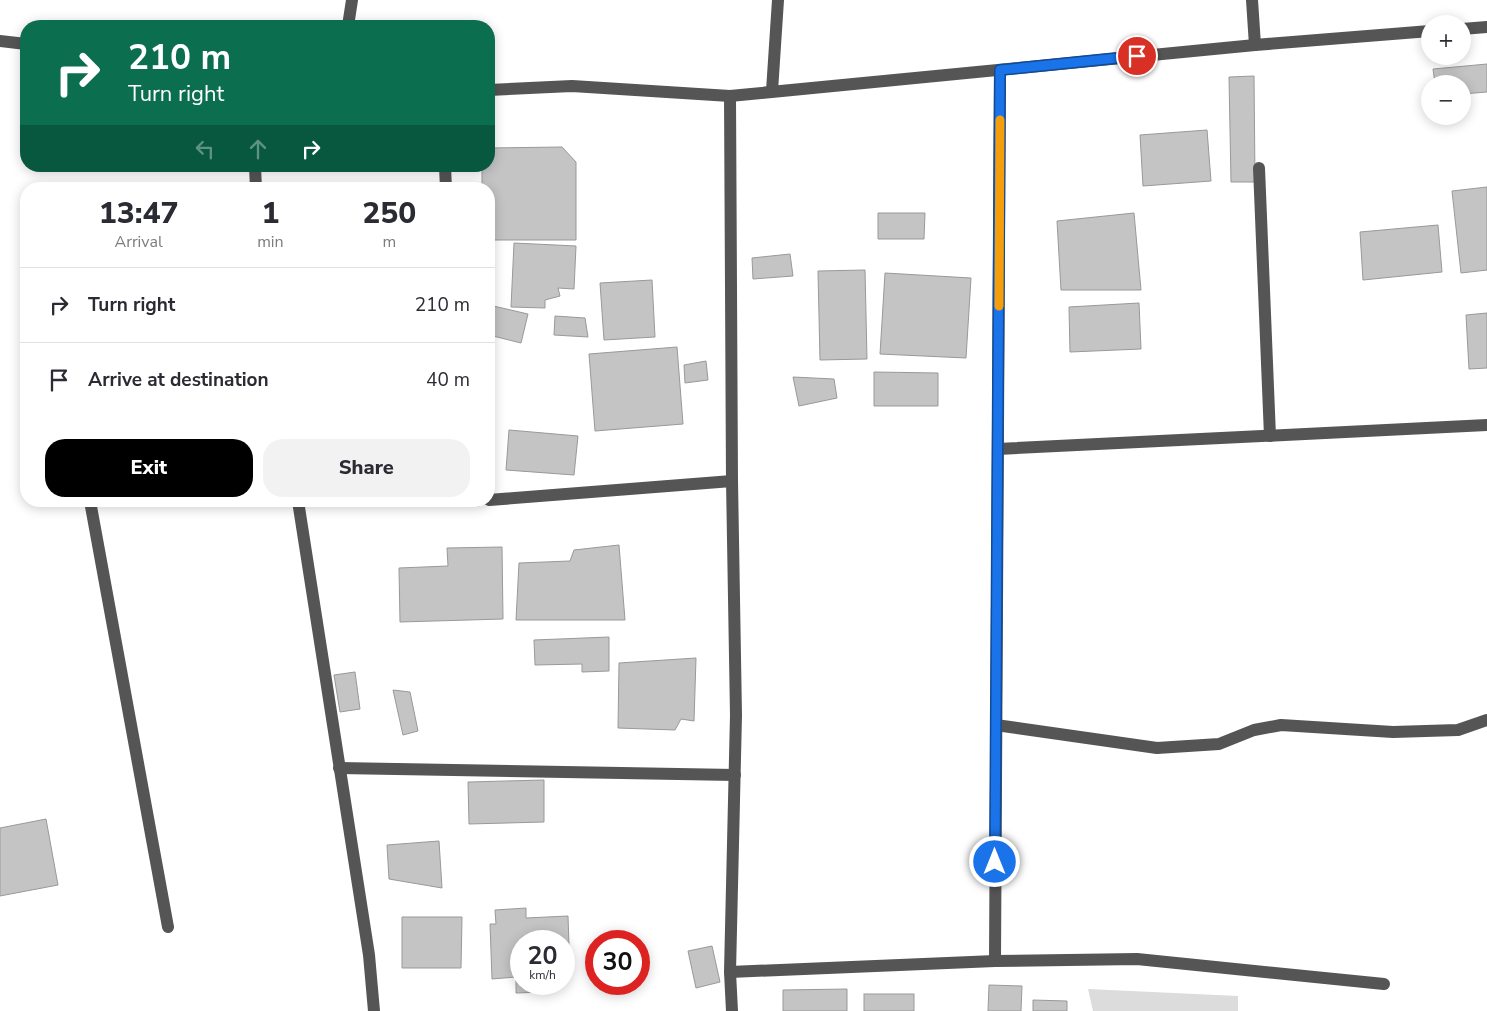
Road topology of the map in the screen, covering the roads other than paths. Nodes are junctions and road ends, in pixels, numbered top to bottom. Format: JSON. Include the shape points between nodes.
{"nodes":[{"id":1,"x":352,"y":0,"type":"edge"},
{"id":2,"x":778,"y":0,"type":"edge"},
{"id":3,"x":1252,"y":0,"type":"edge"},
{"id":4,"x":349,"y":20,"type":"edge"},
{"id":5,"x":1487,"y":26,"type":"edge"},
{"id":6,"x":1471,"y":27,"type":"edge"},
{"id":7,"x":1421,"y":32,"type":"edge"},
{"id":8,"x":0,"y":41,"type":"edge"},
{"id":9,"x":20,"y":43,"type":"edge"},
{"id":10,"x":1255,"y":45,"type":"junction"},
{"id":11,"x":1000,"y":70,"type":"junction"},
{"id":12,"x":495,"y":90,"type":"edge"},
{"id":13,"x":772,"y":91,"type":"junction"},
{"id":14,"x":730,"y":96,"type":"junction"},
{"id":15,"x":1259,"y":168,"type":"dead end"},
{"id":16,"x":1487,"y":425,"type":"edge"},
{"id":17,"x":1270,"y":436,"type":"junction"},
{"id":18,"x":998,"y":450,"type":"junction"},
{"id":19,"x":732,"y":481,"type":"junction"},
{"id":20,"x":495,"y":500,"type":"edge"},
{"id":21,"x":91,"y":507,"type":"edge"},
{"id":22,"x":299,"y":507,"type":"edge"},
{"id":23,"x":1487,"y":720,"type":"edge"},
{"id":24,"x":996,"y":725,"type":"junction"},
{"id":25,"x":339,"y":768,"type":"junction"},
{"id":26,"x":735,"y":776,"type":"junction"},
{"id":27,"x":168,"y":927,"type":"dead end"},
{"id":28,"x":995,"y":961,"type":"junction"},
{"id":29,"x":730,"y":972,"type":"junction"},
{"id":30,"x":1384,"y":984,"type":"dead end"},
{"id":31,"x":374,"y":1011,"type":"edge"},
{"id":32,"x":732,"y":1011,"type":"edge"}],
"edges":[{"from":1,"to":4,"type":"street"},
{"from":2,"to":13,"type":"street"},
{"from":3,"to":10,"type":"street"},
{"from":5,"to":6,"type":"street"},
{"from":7,"to":10,"type":"street"},
{"from":8,"to":9,"type":"street"},
{"from":10,"to":11,"type":"street"},
{"from":11,"to":13,"type":"street"},
{"from":11,"to":18,"type":"street"},
{"from":12,"to":14,"type":"street","via":[[572,86]]},
{"from":13,"to":14,"type":"street"},
{"from":14,"to":19,"type":"street"},
{"from":15,"to":17,"type":"street"},
{"from":16,"to":17,"type":"street"},
{"from":17,"to":18,"type":"street"},
{"from":18,"to":24,"type":"street"},
{"from":19,"to":20,"type":"street"},
{"from":19,"to":26,"type":"street"},
{"from":21,"to":27,"type":"street"},
{"from":22,"to":25,"type":"street"},
{"from":23,"to":24,"type":"street","via":[[1458,730],[1393,732],[1281,724],[1254,730],[1219,744],[1157,748]]},
{"from":24,"to":28,"type":"street"},
{"from":25,"to":26,"type":"street"},
{"from":25,"to":31,"type":"street","via":[[369,955]]},
{"from":26,"to":29,"type":"street"},
{"from":28,"to":29,"type":"street"},
{"from":28,"to":30,"type":"street","via":[[1137,959]]},
{"from":29,"to":32,"type":"street"}]}
